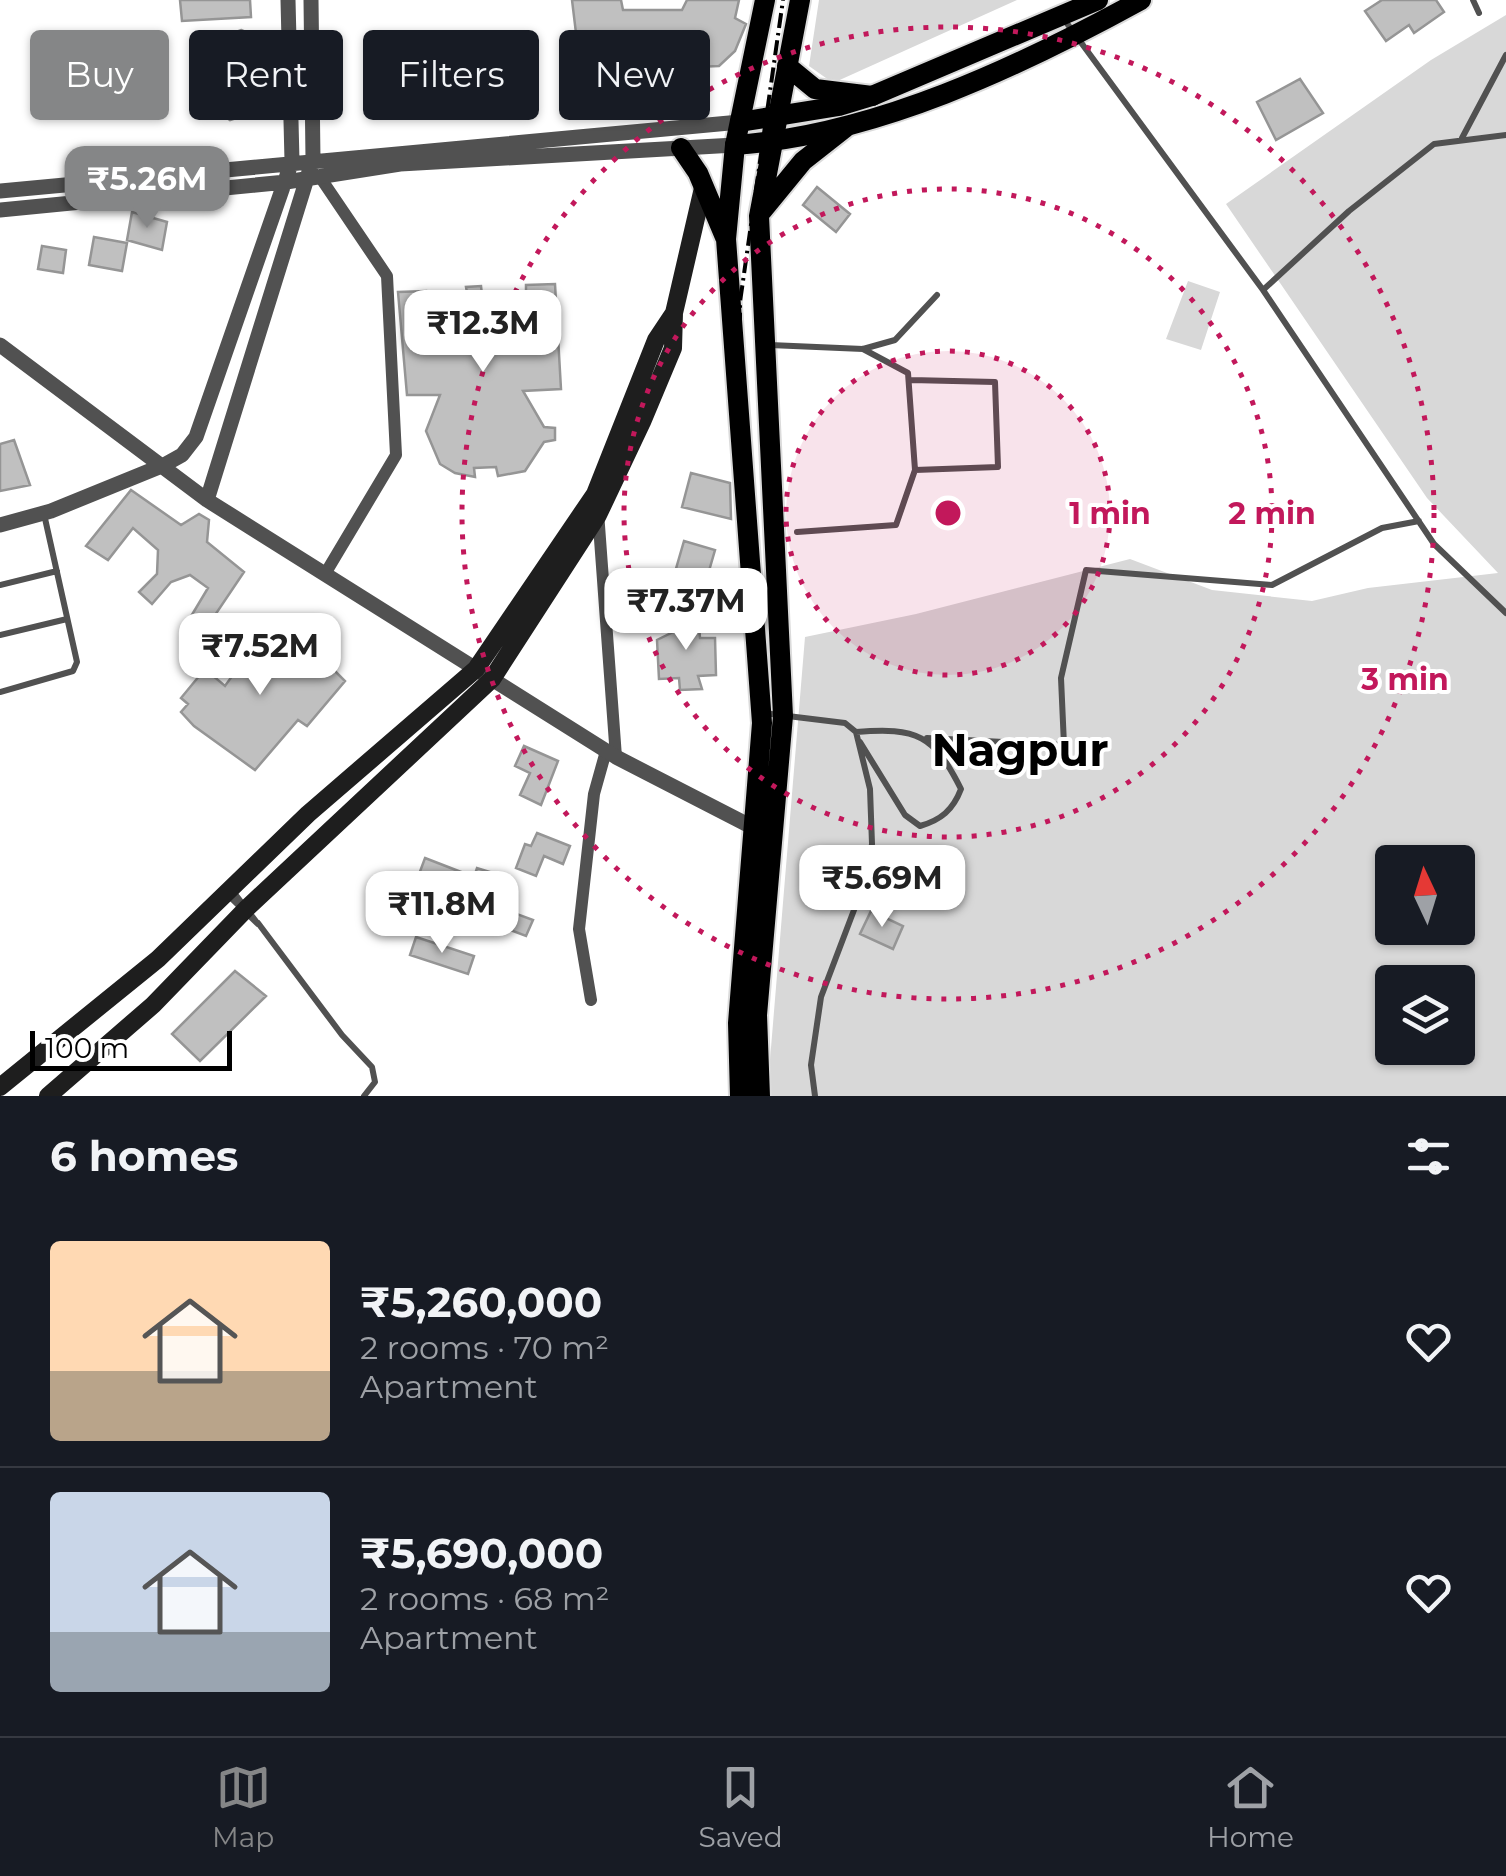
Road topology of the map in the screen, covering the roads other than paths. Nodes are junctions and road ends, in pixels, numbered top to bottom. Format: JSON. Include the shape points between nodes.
{"nodes":[{"id":1,"x":288,"y":0,"type":"edge"},
{"id":2,"x":311,"y":0,"type":"edge"},
{"id":3,"x":765,"y":0,"type":"edge"},
{"id":4,"x":800,"y":0,"type":"edge"},
{"id":5,"x":1098,"y":0,"type":"edge"},
{"id":6,"x":1141,"y":0,"type":"edge"},
{"id":7,"x":1473,"y":0,"type":"edge"},
{"id":8,"x":1479,"y":13,"type":"dead end"},
{"id":9,"x":1062,"y":18,"type":"junction"},
{"id":10,"x":1075,"y":36,"type":"junction"},
{"id":11,"x":1506,"y":56,"type":"edge"},
{"id":12,"x":787,"y":66,"type":"junction"},
{"id":13,"x":872,"y":96,"type":"junction"},
{"id":14,"x":778,"y":116,"type":"junction"},
{"id":15,"x":740,"y":122,"type":"junction"},
{"id":16,"x":845,"y":128,"type":"junction"},
{"id":17,"x":1506,"y":136,"type":"edge"},
{"id":18,"x":1461,"y":139,"type":"junction"},
{"id":19,"x":772,"y":142,"type":"junction"},
{"id":20,"x":736,"y":145,"type":"junction"},
{"id":21,"x":681,"y":148,"type":"junction"},
{"id":22,"x":314,"y":159,"type":"junction"},
{"id":23,"x":292,"y":161,"type":"junction"},
{"id":24,"x":313,"y":178,"type":"junction"},
{"id":25,"x":286,"y":182,"type":"junction"},
{"id":26,"x":704,"y":188,"type":"junction"},
{"id":27,"x":0,"y":191,"type":"edge"},
{"id":28,"x":0,"y":210,"type":"edge"},
{"id":29,"x":759,"y":216,"type":"junction"},
{"id":30,"x":726,"y":239,"type":"junction"},
{"id":31,"x":1262,"y":290,"type":"junction"},
{"id":32,"x":937,"y":295,"type":"dead end"},
{"id":33,"x":674,"y":313,"type":"junction"},
{"id":34,"x":0,"y":345,"type":"edge"},
{"id":35,"x":764,"y":345,"type":"junction"},
{"id":36,"x":863,"y":349,"type":"junction"},
{"id":37,"x":911,"y":380,"type":"junction"},
{"id":38,"x":164,"y":465,"type":"junction"},
{"id":39,"x":915,"y":470,"type":"junction"},
{"id":40,"x":595,"y":494,"type":"junction"},
{"id":41,"x":208,"y":500,"type":"junction"},
{"id":42,"x":44,"y":512,"type":"junction"},
{"id":43,"x":598,"y":515,"type":"junction"},
{"id":44,"x":1419,"y":521,"type":"junction"},
{"id":45,"x":0,"y":524,"type":"edge"},
{"id":46,"x":797,"y":532,"type":"dead end"},
{"id":47,"x":57,"y":571,"type":"junction"},
{"id":48,"x":325,"y":574,"type":"junction"},
{"id":49,"x":0,"y":585,"type":"edge"},
{"id":50,"x":1506,"y":613,"type":"edge"},
{"id":51,"x":68,"y":619,"type":"junction"},
{"id":52,"x":0,"y":636,"type":"edge"},
{"id":53,"x":484,"y":674,"type":"junction"},
{"id":54,"x":0,"y":692,"type":"edge"},
{"id":55,"x":762,"y":713,"type":"junction"},
{"id":56,"x":783,"y":716,"type":"junction"},
{"id":57,"x":857,"y":735,"type":"junction"},
{"id":58,"x":927,"y":738,"type":"junction"},
{"id":59,"x":611,"y":754,"type":"junction"},
{"id":60,"x":296,"y":825,"type":"junction"},
{"id":61,"x":754,"y":828,"type":"junction"},
{"id":62,"x":313,"y":847,"type":"junction"},
{"id":63,"x":228,"y":892,"type":"junction"},
{"id":64,"x":250,"y":914,"type":"junction"},
{"id":65,"x":590,"y":1000,"type":"dead end"},
{"id":66,"x":0,"y":1087,"type":"edge"},
{"id":67,"x":48,"y":1096,"type":"edge"},
{"id":68,"x":364,"y":1096,"type":"edge"},
{"id":69,"x":740,"y":1096,"type":"edge"},
{"id":70,"x":760,"y":1096,"type":"edge"},
{"id":71,"x":815,"y":1096,"type":"edge"}],
"edges":[{"from":1,"to":23,"type":"street"},
{"from":2,"to":22,"type":"street"},
{"from":3,"to":15,"type":"main road"},
{"from":4,"to":12,"type":"main road"},
{"from":5,"to":9,"type":"main road"},
{"from":6,"to":10,"type":"main road"},
{"from":7,"to":8,"type":"lane"},
{"from":9,"to":10,"type":"lane"},
{"from":9,"to":13,"type":"main road"},
{"from":10,"to":16,"type":"main road"},
{"from":10,"to":31,"type":"lane"},
{"from":11,"to":18,"type":"lane"},
{"from":12,"to":13,"type":"main road","via":[[815,90]]},
{"from":12,"to":14,"type":"main road"},
{"from":13,"to":14,"type":"main road"},
{"from":14,"to":15,"type":"main road"},
{"from":14,"to":19,"type":"main road"},
{"from":15,"to":20,"type":"main road"},
{"from":15,"to":22,"type":"street"},
{"from":16,"to":19,"type":"main road"},
{"from":16,"to":29,"type":"main road","via":[[804,161]]},
{"from":17,"to":18,"type":"lane"},
{"from":18,"to":31,"type":"lane","via":[[1434,144]]},
{"from":19,"to":20,"type":"main road"},
{"from":19,"to":29,"type":"main road"},
{"from":20,"to":21,"type":"street"},
{"from":20,"to":30,"type":"main road"},
{"from":21,"to":24,"type":"street","via":[[400,164]]},
{"from":21,"to":26,"type":"main road"},
{"from":22,"to":23,"type":"street"},
{"from":22,"to":24,"type":"street"},
{"from":23,"to":25,"type":"street"},
{"from":23,"to":27,"type":"street"},
{"from":24,"to":25,"type":"street"},
{"from":24,"to":41,"type":"street"},
{"from":24,"to":48,"type":"street","via":[[387,276],[396,455]]},
{"from":25,"to":28,"type":"street"},
{"from":25,"to":38,"type":"street","via":[[196,437]]},
{"from":26,"to":30,"type":"main road"},
{"from":26,"to":33,"type":"main road"},
{"from":29,"to":35,"type":"main road"},
{"from":30,"to":55,"type":"main road"},
{"from":31,"to":44,"type":"lane"},
{"from":32,"to":36,"type":"lane","via":[[895,340]]},
{"from":33,"to":40,"type":"main road","via":[[656,340]]},
{"from":33,"to":43,"type":"main road","via":[[673,348]]},
{"from":34,"to":38,"type":"street"},
{"from":35,"to":36,"type":"lane"},
{"from":35,"to":56,"type":"main road"},
{"from":36,"to":37,"type":"lane","via":[[908,372]]},
{"from":37,"to":39,"type":"lane"},
{"from":37,"to":39,"type":"lane","via":[[995,382],[998,467]]},
{"from":38,"to":41,"type":"street"},
{"from":38,"to":42,"type":"street"},
{"from":39,"to":46,"type":"lane","via":[[896,525]]},
{"from":40,"to":43,"type":"street"},
{"from":40,"to":53,"type":"main road"},
{"from":41,"to":48,"type":"street"},
{"from":42,"to":45,"type":"street"},
{"from":42,"to":47,"type":"lane"},
{"from":43,"to":53,"type":"main road"},
{"from":43,"to":59,"type":"street"},
{"from":44,"to":50,"type":"lane"},
{"from":44,"to":58,"type":"lane","via":[[1382,528],[1272,584],[1086,570],[1061,678],[1064,745]]},
{"from":47,"to":49,"type":"lane"},
{"from":47,"to":51,"type":"lane"},
{"from":48,"to":53,"type":"street"},
{"from":51,"to":52,"type":"lane"},
{"from":51,"to":54,"type":"lane","via":[[73,671]]},
{"from":53,"to":59,"type":"street"},
{"from":53,"to":60,"type":"main road"},
{"from":53,"to":62,"type":"main road"},
{"from":55,"to":56,"type":"lane"},
{"from":55,"to":61,"type":"main road"},
{"from":56,"to":57,"type":"lane","via":[[845,723]]},
{"from":56,"to":70,"type":"main road","via":[[756,1016]]},
{"from":57,"to":58,"type":"lane","via":[[884,730]]},
{"from":57,"to":58,"type":"lane","via":[[905,815],[920,826],[938,821],[962,789]]},
{"from":57,"to":71,"type":"lane","via":[[870,790],[872,844],[865,881],[820,998],[811,1065]]},
{"from":59,"to":61,"type":"street"},
{"from":59,"to":65,"type":"street","via":[[594,794],[579,929]]},
{"from":60,"to":62,"type":"main road"},
{"from":60,"to":63,"type":"main road"},
{"from":61,"to":69,"type":"main road","via":[[738,1024]]},
{"from":62,"to":64,"type":"main road"},
{"from":63,"to":64,"type":"lane"},
{"from":63,"to":66,"type":"main road"},
{"from":64,"to":67,"type":"main road"},
{"from":64,"to":68,"type":"lane","via":[[372,1067],[375,1082]]}]}
